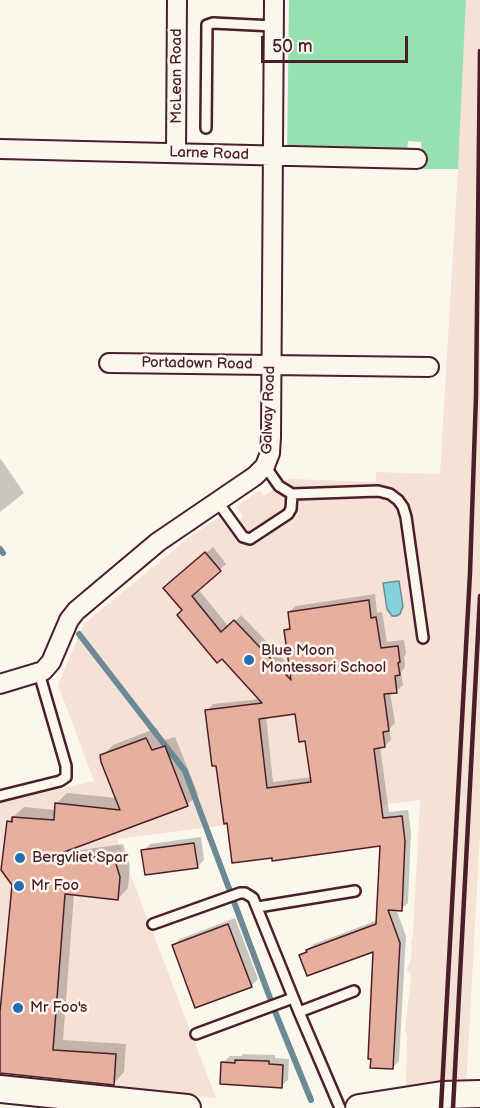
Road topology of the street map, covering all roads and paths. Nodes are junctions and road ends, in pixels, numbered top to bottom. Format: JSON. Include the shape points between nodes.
{"nodes":[{"id":1,"x":177,"y":0,"type":"edge"},
{"id":2,"x":274,"y":0,"type":"edge"},
{"id":3,"x":274,"y":26,"type":"junction"},
{"id":4,"x":206,"y":128,"type":"dead end"},
{"id":5,"x":0,"y":149,"type":"edge"},
{"id":6,"x":176,"y":152,"type":"junction"},
{"id":7,"x":273,"y":156,"type":"junction"},
{"id":8,"x":417,"y":159,"type":"dead end"},
{"id":9,"x":109,"y":363,"type":"dead end"},
{"id":10,"x":272,"y":365,"type":"junction"},
{"id":11,"x":429,"y":367,"type":"dead end"},
{"id":12,"x":265,"y":466,"type":"junction"},
{"id":13,"x":292,"y":494,"type":"junction"},
{"id":14,"x":217,"y":501,"type":"junction"},
{"id":15,"x":423,"y":638,"type":"dead end"},
{"id":16,"x":39,"y":673,"type":"junction"},
{"id":17,"x":0,"y":684,"type":"edge"},
{"id":18,"x":0,"y":796,"type":"edge"},
{"id":19,"x":355,"y":891,"type":"dead end"},
{"id":20,"x":258,"y":907,"type":"junction"},
{"id":21,"x":153,"y":924,"type":"dead end"},
{"id":22,"x":354,"y":991,"type":"dead end"},
{"id":23,"x":293,"y":998,"type":"junction"},
{"id":24,"x":298,"y":1012,"type":"junction"},
{"id":25,"x":196,"y":1034,"type":"dead end"},
{"id":26,"x":0,"y":1089,"type":"edge"},
{"id":27,"x":480,"y":1095,"type":"edge"},
{"id":28,"x":187,"y":1108,"type":"edge"},
{"id":29,"x":340,"y":1108,"type":"edge"},
{"id":30,"x":359,"y":1108,"type":"edge"}],
"edges":[{"from":1,"to":6,"type":"street","name":"McLean Road"},
{"from":2,"to":3,"type":"street","name":"Galway Road"},
{"from":3,"to":4,"type":"lane","via":[[207,25]]},
{"from":3,"to":7,"type":"street","name":"Galway Road"},
{"from":5,"to":6,"type":"street","name":"Larne Road"},
{"from":6,"to":7,"type":"street","name":"Larne Road"},
{"from":7,"to":8,"type":"street","name":"Larne Road"},
{"from":7,"to":10,"type":"street","name":"Galway Road"},
{"from":9,"to":10,"type":"street","name":"Portadown Road"},
{"from":10,"to":11,"type":"street","name":"Portadown Road"},
{"from":10,"to":12,"type":"street","name":"Galway Road","via":[[270,453]]},
{"from":12,"to":13,"type":"lane","via":[[279,486]]},
{"from":12,"to":14,"type":"street","name":"Galway Road"},
{"from":13,"to":14,"type":"lane","via":[[288,514],[250,539],[243,537]]},
{"from":13,"to":15,"type":"lane","via":[[378,491],[398,500],[405,517]]},
{"from":14,"to":16,"type":"street","name":"Galway Road","via":[[158,542],[76,610],[48,667]]},
{"from":16,"to":17,"type":"street"},
{"from":16,"to":18,"type":"lane","via":[[66,777]]},
{"from":19,"to":20,"type":"lane"},
{"from":20,"to":21,"type":"lane","via":[[250,895],[240,893]]},
{"from":20,"to":23,"type":"lane"},
{"from":22,"to":24,"type":"lane"},
{"from":23,"to":24,"type":"lane"},
{"from":23,"to":25,"type":"lane"},
{"from":24,"to":29,"type":"lane"},
{"from":26,"to":28,"type":"street"},
{"from":27,"to":30,"type":"street","via":[[442,1095]]}]}
